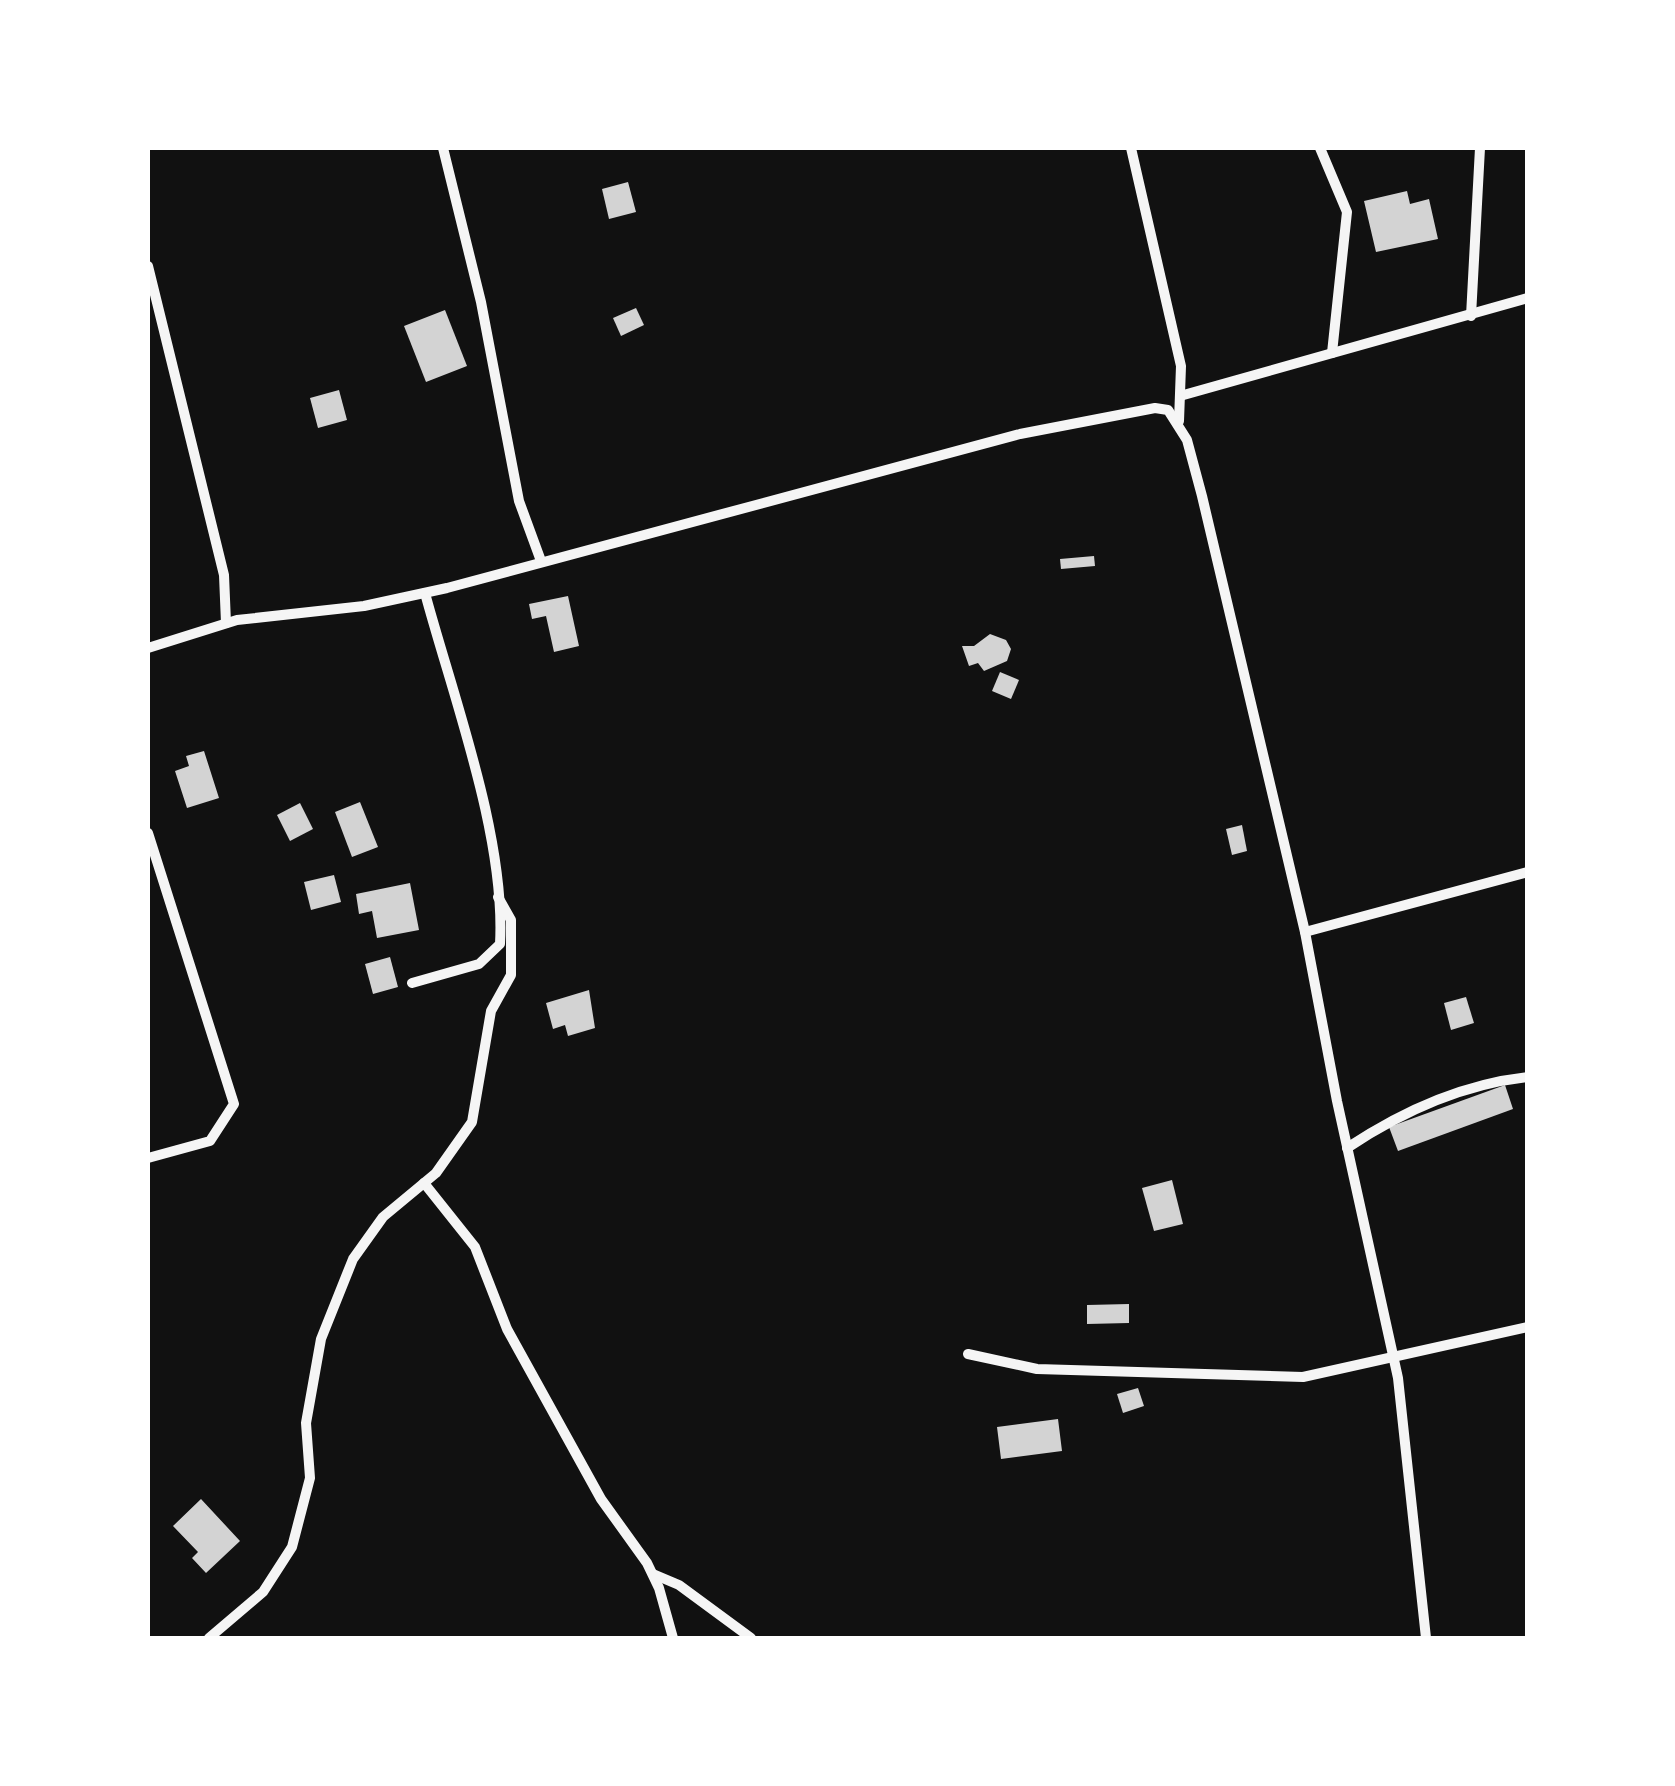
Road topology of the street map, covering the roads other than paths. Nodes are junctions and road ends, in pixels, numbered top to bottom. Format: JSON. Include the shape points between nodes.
{"nodes":[{"id":1,"x":442,"y":148,"type":"edge"},
{"id":2,"x":1131,"y":148,"type":"edge"},
{"id":3,"x":1320,"y":148,"type":"edge"},
{"id":4,"x":1480,"y":148,"type":"edge"},
{"id":5,"x":148,"y":266,"type":"edge"},
{"id":6,"x":1528,"y":298,"type":"edge"},
{"id":7,"x":1471,"y":316,"type":"junction"},
{"id":8,"x":1332,"y":353,"type":"junction"},
{"id":9,"x":1180,"y":396,"type":"junction"},
{"id":10,"x":1179,"y":421,"type":"junction"},
{"id":11,"x":542,"y":561,"type":"junction"},
{"id":12,"x":426,"y":593,"type":"junction"},
{"id":13,"x":226,"y":623,"type":"junction"},
{"id":14,"x":148,"y":648,"type":"edge"},
{"id":15,"x":148,"y":832,"type":"edge"},
{"id":16,"x":1528,"y":872,"type":"edge"},
{"id":17,"x":498,"y":897,"type":"junction"},
{"id":18,"x":1305,"y":932,"type":"junction"},
{"id":19,"x":412,"y":983,"type":"dead end"},
{"id":20,"x":1528,"y":1077,"type":"edge"},
{"id":21,"x":1347,"y":1148,"type":"junction"},
{"id":22,"x":148,"y":1158,"type":"edge"},
{"id":23,"x":424,"y":1182,"type":"junction"},
{"id":24,"x":1528,"y":1327,"type":"edge"},
{"id":25,"x":968,"y":1354,"type":"dead end"},
{"id":26,"x":1394,"y":1359,"type":"junction"},
{"id":27,"x":652,"y":1574,"type":"junction"},
{"id":28,"x":210,"y":1638,"type":"edge"},
{"id":29,"x":673,"y":1638,"type":"edge"},
{"id":30,"x":751,"y":1638,"type":"edge"},
{"id":31,"x":1426,"y":1638,"type":"edge"}],
"edges":[{"from":1,"to":11,"type":"street","via":[[481,302],[519,501]]},
{"from":2,"to":9,"type":"street","via":[[1182,366]]},
{"from":3,"to":8,"type":"street","via":[[1347,212]]},
{"from":4,"to":7,"type":"street"},
{"from":5,"to":13,"type":"street","via":[[224,574]]},
{"from":6,"to":7,"type":"street"},
{"from":7,"to":8,"type":"street"},
{"from":8,"to":9,"type":"street"},
{"from":9,"to":10,"type":"street"},
{"from":10,"to":11,"type":"street","via":[[1154,408],[1020,434]]},
{"from":10,"to":18,"type":"street"},
{"from":11,"to":12,"type":"street"},
{"from":12,"to":13,"type":"street"},
{"from":12,"to":17,"type":"street","via":[[478,778]]},
{"from":13,"to":14,"type":"street"},
{"from":15,"to":22,"type":"street","via":[[234,1104],[210,1141]]},
{"from":16,"to":18,"type":"street"},
{"from":17,"to":19,"type":"street","via":[[500,944],[479,964]]},
{"from":17,"to":23,"type":"street","via":[[511,920],[511,975],[491,1011],[472,1122]]},
{"from":18,"to":21,"type":"street"},
{"from":20,"to":21,"type":"street","via":[[1489,1081],[1390,1119]]},
{"from":21,"to":26,"type":"street"},
{"from":23,"to":27,"type":"street","via":[[475,1247],[506,1329]]},
{"from":23,"to":28,"type":"street","via":[[383,1217],[353,1259],[320,1339],[306,1423],[310,1478],[292,1547],[262,1592]]},
{"from":24,"to":26,"type":"street"},
{"from":25,"to":26,"type":"street","via":[[1036,1369],[1303,1377]]},
{"from":26,"to":31,"type":"street"},
{"from":27,"to":29,"type":"street"},
{"from":27,"to":30,"type":"street","via":[[679,1585]]}]}
